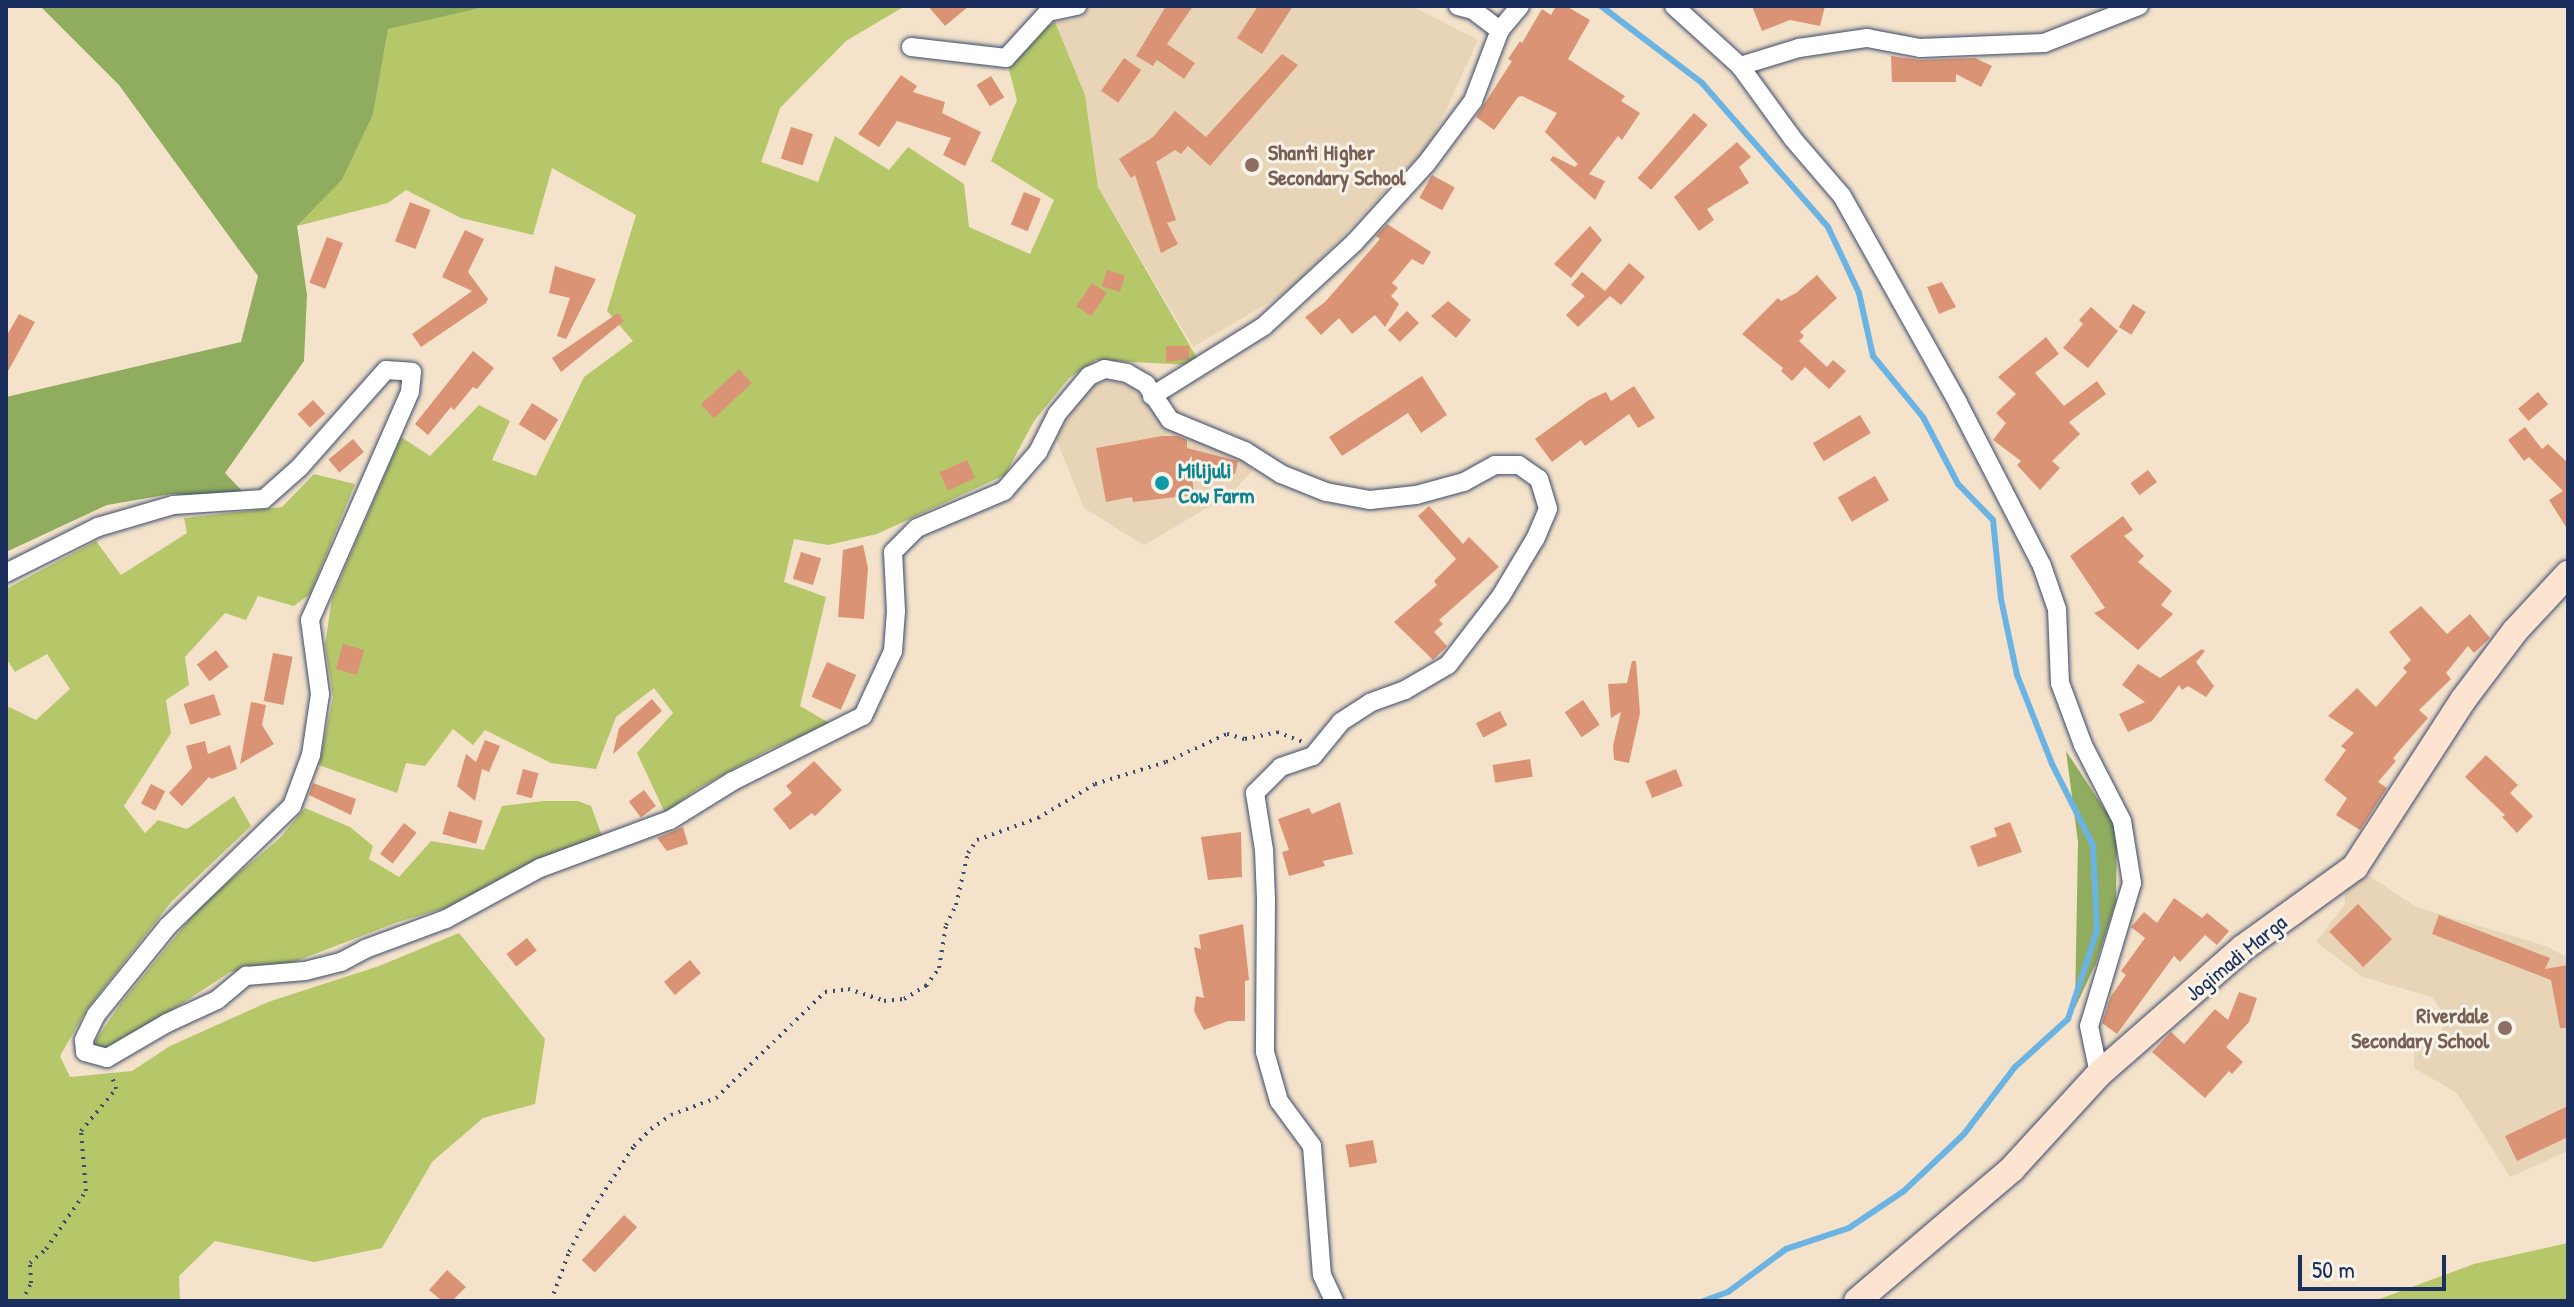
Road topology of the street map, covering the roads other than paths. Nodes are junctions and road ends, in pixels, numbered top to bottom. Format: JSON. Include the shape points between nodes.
{"nodes":[{"id":1,"x":1077,"y":6,"type":"edge"},
{"id":2,"x":1458,"y":6,"type":"edge"},
{"id":3,"x":1520,"y":6,"type":"edge"},
{"id":4,"x":1674,"y":6,"type":"edge"},
{"id":5,"x":2139,"y":6,"type":"edge"},
{"id":6,"x":1500,"y":30,"type":"junction"},
{"id":7,"x":911,"y":47,"type":"dead end"},
{"id":8,"x":1740,"y":66,"type":"junction"},
{"id":9,"x":1152,"y":396,"type":"junction"},
{"id":10,"x":6,"y":573,"type":"edge"},
{"id":11,"x":2568,"y":574,"type":"edge"},
{"id":12,"x":2099,"y":1074,"type":"junction"},
{"id":13,"x":1334,"y":1301,"type":"edge"},
{"id":14,"x":1857,"y":1301,"type":"edge"}],
"edges":[{"from":1,"to":7,"type":"street","via":[[1048,12],[1006,58]]},
{"from":2,"to":6,"type":"street"},
{"from":3,"to":6,"type":"street"},
{"from":4,"to":8,"type":"street"},
{"from":5,"to":8,"type":"street","via":[[2044,43],[1920,48],[1867,38],[1799,48]]},
{"from":6,"to":9,"type":"street","via":[[1473,101],[1426,164],[1354,243],[1264,326]]},
{"from":8,"to":12,"type":"street","via":[[1842,196],[1973,429],[2042,566],[2057,609],[2060,683],[2083,745],[2122,821],[2132,883],[2089,1026]]},
{"from":9,"to":10,"type":"street","via":[[1146,384],[1127,373],[1105,369],[1089,376],[1057,414],[1038,452],[1004,491],[917,528],[893,552],[893,651],[863,716],[733,781],[670,820],[540,868],[446,919],[341,962],[246,976],[217,1000],[107,1058],[85,1052],[84,1040],[96,1015],[168,926],[292,806],[311,755],[320,694],[310,620],[410,392],[412,372],[386,370],[299,468],[264,499],[173,505],[98,527]]},
{"from":9,"to":13,"type":"street","via":[[1170,420],[1326,492],[1370,500],[1416,495],[1464,482],[1495,465],[1519,465],[1539,479],[1548,509],[1501,596],[1448,665],[1341,722],[1313,756],[1281,767],[1255,793],[1266,899],[1265,1052],[1279,1101],[1312,1146],[1322,1275]]},
{"from":11,"to":12,"type":"main road","name":"Jogimadi Marga","via":[[2515,631],[2463,700],[2355,867],[2243,948]]},
{"from":12,"to":14,"type":"main road","name":"Jogimadi Marga","via":[[2012,1169]]}]}
